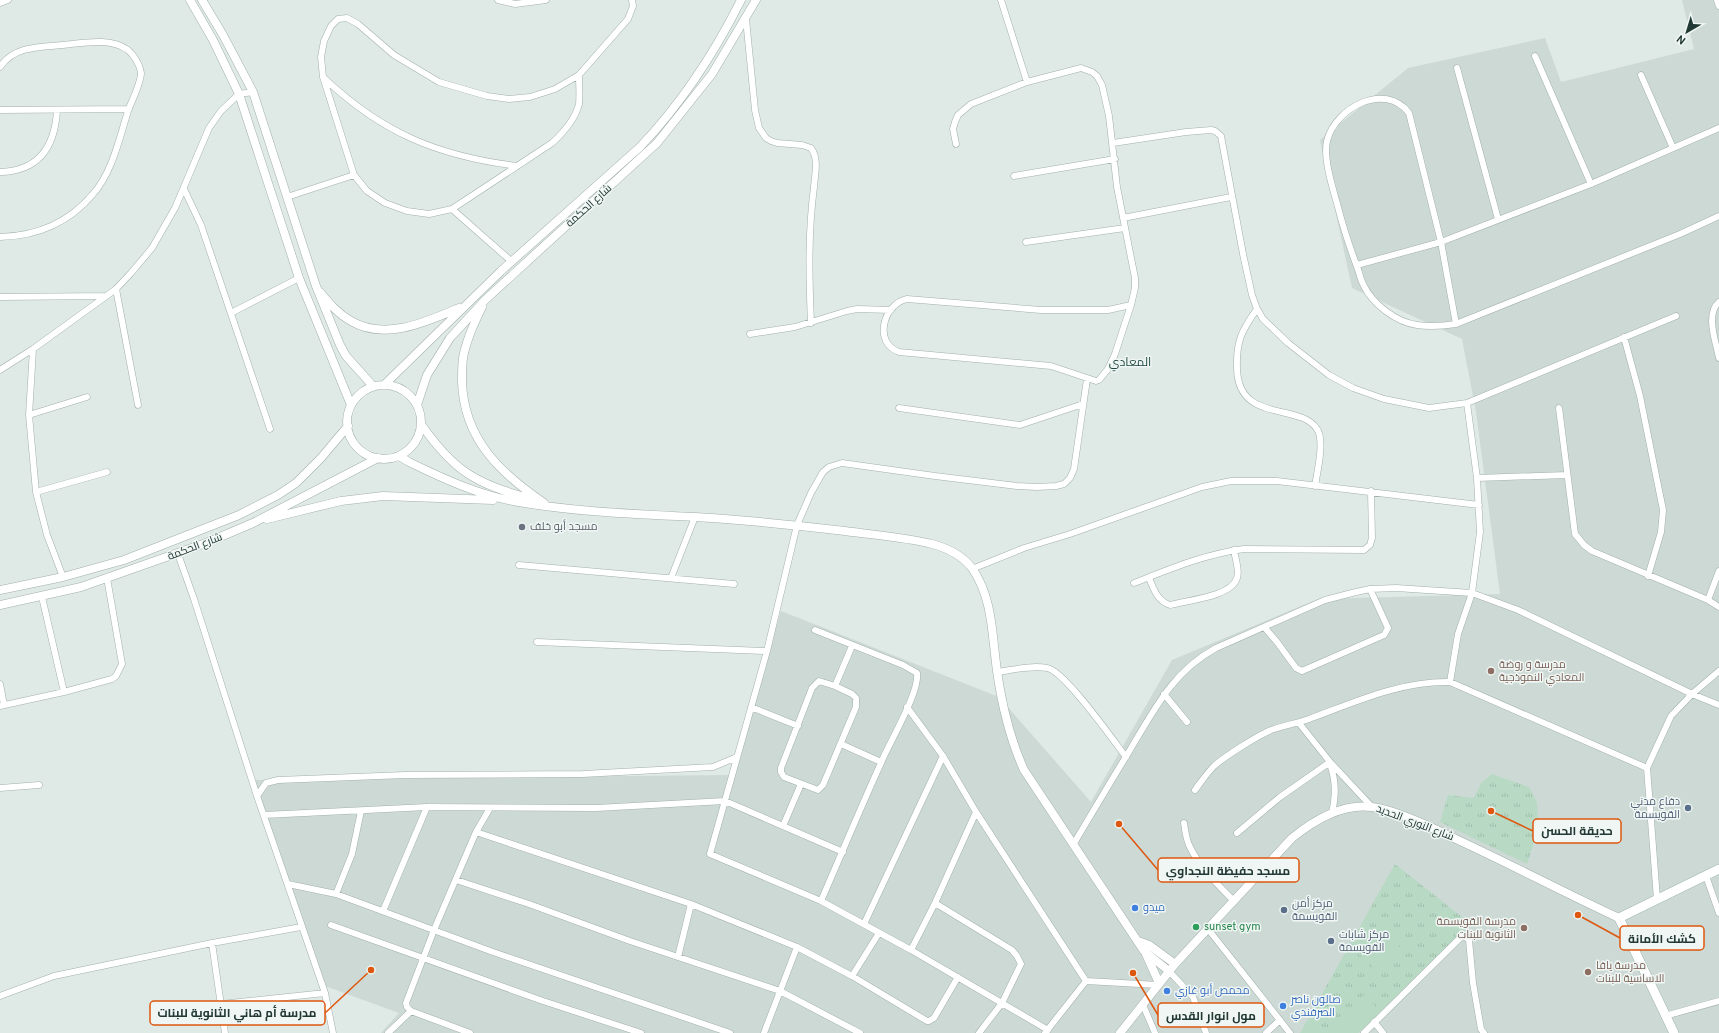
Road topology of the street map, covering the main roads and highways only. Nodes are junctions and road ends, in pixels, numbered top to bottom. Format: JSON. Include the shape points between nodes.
{"nodes":[{"id":1,"x":1719,"y":869,"type":"edge"},
{"id":2,"x":1674,"y":1033,"type":"edge"}],
"edges":[{"from":1,"to":2,"type":"main road","via":[[1619,918]]}]}
